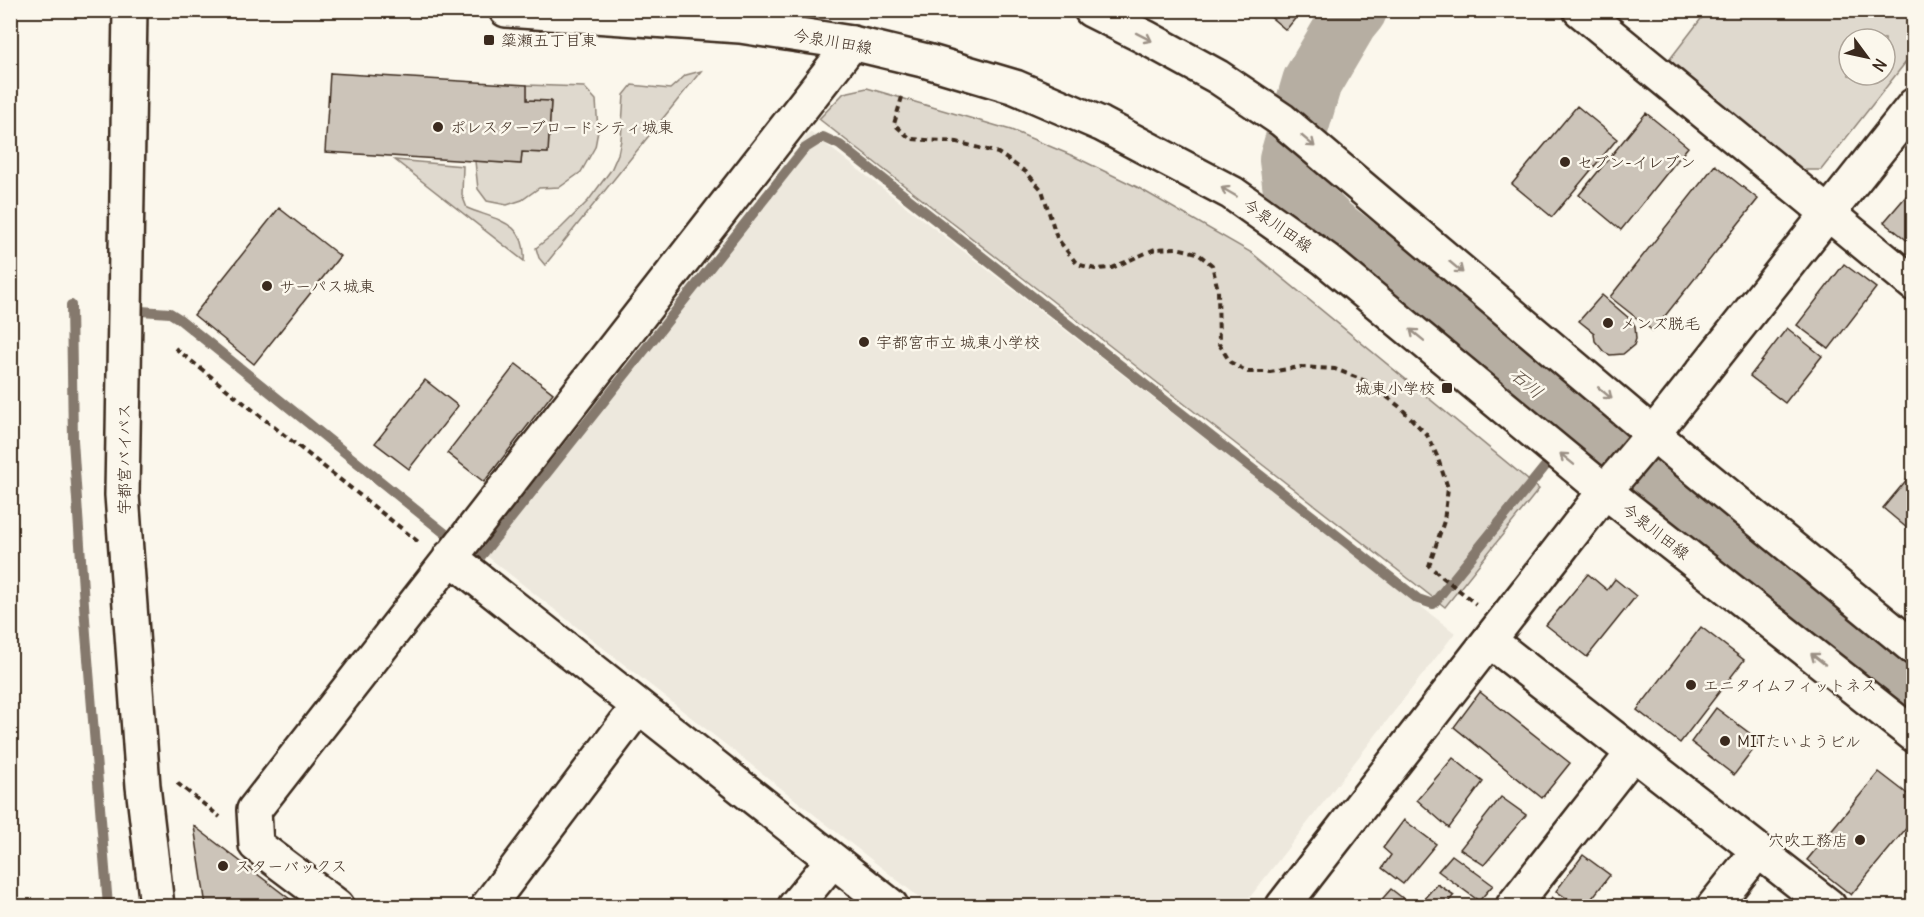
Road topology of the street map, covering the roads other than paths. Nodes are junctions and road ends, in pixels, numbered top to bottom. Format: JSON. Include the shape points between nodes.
{"nodes":[{"id":1,"x":130,"y":10,"type":"edge"},
{"id":2,"x":506,"y":10,"type":"edge"},
{"id":3,"x":1091,"y":10,"type":"edge"},
{"id":4,"x":1580,"y":10,"type":"edge"},
{"id":5,"x":852,"y":43,"type":"junction"},
{"id":6,"x":1914,"y":105,"type":"edge"},
{"id":7,"x":1828,"y":214,"type":"junction"},
{"id":8,"x":1914,"y":284,"type":"edge"},
{"id":9,"x":1653,"y":434,"type":"junction"},
{"id":10,"x":1605,"y":491,"type":"junction"},
{"id":11,"x":447,"y":560,"type":"junction"},
{"id":12,"x":1490,"y":641,"type":"junction"},
{"id":13,"x":1914,"y":648,"type":"edge"},
{"id":14,"x":638,"y":707,"type":"junction"},
{"id":15,"x":1914,"y":735,"type":"edge"},
{"id":16,"x":1633,"y":753,"type":"junction"},
{"id":17,"x":1758,"y":851,"type":"junction"},
{"id":18,"x":832,"y":860,"type":"junction"},
{"id":19,"x":157,"y":906,"type":"edge"},
{"id":20,"x":337,"y":906,"type":"edge"},
{"id":21,"x":488,"y":906,"type":"edge"},
{"id":22,"x":795,"y":906,"type":"edge"},
{"id":23,"x":891,"y":906,"type":"edge"},
{"id":24,"x":1283,"y":906,"type":"edge"},
{"id":25,"x":1513,"y":906,"type":"edge"},
{"id":26,"x":1714,"y":906,"type":"edge"},
{"id":27,"x":1829,"y":906,"type":"edge"}],
"edges":[{"from":1,"to":19,"type":"main road","name":"宇都宮バイパス","via":[[122,495],[143,786]]},
{"from":2,"to":5,"type":"main road","name":"今泉川田線","via":[[740,26]]},
{"from":3,"to":9,"type":"main road","one_way":true,"via":[[1218,77],[1282,120]]},
{"from":4,"to":7,"type":"main road"},
{"from":10,"to":5,"type":"main road","name":"今泉川田線","one_way":true,"via":[[1325,259],[1232,193],[1101,124],[1015,87]]},
{"from":5,"to":11,"type":"main road"},
{"from":6,"to":7,"type":"main road"},
{"from":7,"to":8,"type":"main road"},
{"from":7,"to":9,"type":"main road"},
{"from":9,"to":10,"type":"main road"},
{"from":9,"to":13,"type":"main road"},
{"from":10,"to":12,"type":"main road"},
{"from":15,"to":10,"type":"main road","name":"今泉川田線","one_way":true},
{"from":11,"to":14,"type":"main road"},
{"from":11,"to":20,"type":"main road","via":[[254,810],[256,845]]},
{"from":12,"to":16,"type":"main road"},
{"from":12,"to":24,"type":"main road"},
{"from":14,"to":18,"type":"main road"},
{"from":14,"to":21,"type":"main road"},
{"from":16,"to":17,"type":"main road"},
{"from":16,"to":25,"type":"main road"},
{"from":17,"to":26,"type":"main road"},
{"from":17,"to":27,"type":"main road"},
{"from":18,"to":22,"type":"main road"},
{"from":18,"to":23,"type":"main road"}]}
